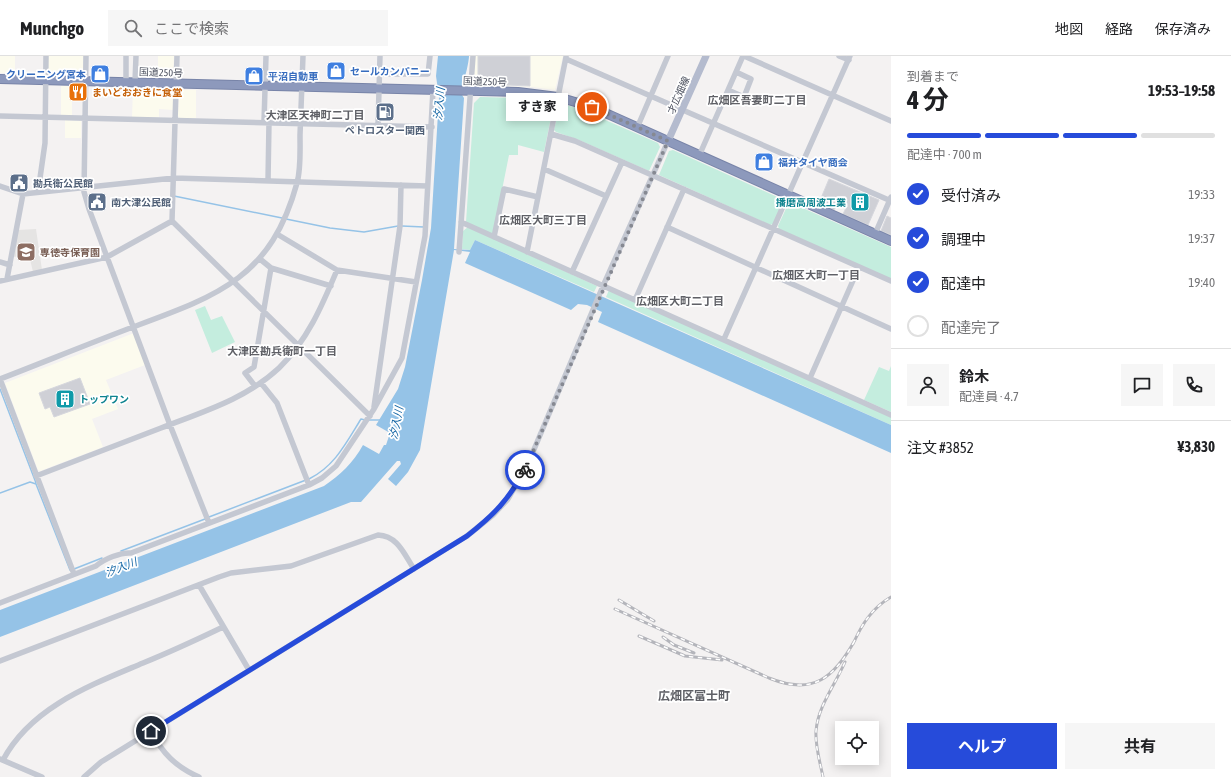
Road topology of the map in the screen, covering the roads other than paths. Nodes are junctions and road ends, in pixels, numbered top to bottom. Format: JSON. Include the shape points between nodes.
{"nodes":[{"id":1,"x":46,"y":56,"type":"edge"},
{"id":2,"x":86,"y":56,"type":"edge"},
{"id":3,"x":126,"y":56,"type":"edge"},
{"id":4,"x":136,"y":56,"type":"edge"},
{"id":5,"x":177,"y":56,"type":"edge"},
{"id":6,"x":266,"y":56,"type":"edge"},
{"id":7,"x":303,"y":56,"type":"edge"},
{"id":8,"x":380,"y":56,"type":"edge"},
{"id":9,"x":430,"y":56,"type":"edge"},
{"id":10,"x":473,"y":56,"type":"edge"},
{"id":11,"x":668,"y":56,"type":"edge"},
{"id":12,"x":706,"y":56,"type":"edge"},
{"id":13,"x":744,"y":56,"type":"edge"},
{"id":14,"x":839,"y":56,"type":"edge"},
{"id":15,"x":566,"y":58,"type":"edge"},
{"id":16,"x":849,"y":58,"type":"edge"},
{"id":17,"x":736,"y":72,"type":"junction"},
{"id":18,"x":379,"y":74,"type":"junction"},
{"id":19,"x":0,"y":79,"type":"edge"},
{"id":20,"x":46,"y":79,"type":"junction"},
{"id":21,"x":85,"y":80,"type":"junction"},
{"id":22,"x":126,"y":81,"type":"junction"},
{"id":23,"x":135,"y":82,"type":"junction"},
{"id":24,"x":176,"y":83,"type":"junction"},
{"id":25,"x":265,"y":85,"type":"junction"},
{"id":26,"x":302,"y":86,"type":"junction"},
{"id":27,"x":378,"y":88,"type":"junction"},
{"id":28,"x":433,"y":90,"type":"junction"},
{"id":29,"x":728,"y":90,"type":"junction"},
{"id":30,"x":471,"y":91,"type":"junction"},
{"id":31,"x":833,"y":95,"type":"junction"},
{"id":32,"x":558,"y":96,"type":"junction"},
{"id":33,"x":650,"y":96,"type":"junction"},
{"id":34,"x":744,"y":97,"type":"junction"},
{"id":35,"x":752,"y":101,"type":"dead end"},
{"id":36,"x":682,"y":110,"type":"junction"},
{"id":37,"x":0,"y":116,"type":"edge"},
{"id":38,"x":45,"y":116,"type":"junction"},
{"id":39,"x":85,"y":117,"type":"junction"},
{"id":40,"x":175,"y":120,"type":"junction"},
{"id":41,"x":891,"y":121,"type":"edge"},
{"id":42,"x":267,"y":122,"type":"junction"},
{"id":43,"x":300,"y":123,"type":"junction"},
{"id":44,"x":713,"y":124,"type":"junction"},
{"id":45,"x":378,"y":125,"type":"junction"},
{"id":46,"x":432,"y":127,"type":"junction"},
{"id":47,"x":637,"y":128,"type":"junction"},
{"id":48,"x":551,"y":134,"type":"junction"},
{"id":49,"x":668,"y":141,"type":"junction"},
{"id":50,"x":699,"y":156,"type":"junction"},
{"id":51,"x":622,"y":162,"type":"junction"},
{"id":52,"x":803,"y":163,"type":"junction"},
{"id":53,"x":544,"y":169,"type":"junction"},
{"id":54,"x":652,"y":176,"type":"junction"},
{"id":55,"x":174,"y":178,"type":"junction"},
{"id":56,"x":268,"y":181,"type":"junction"},
{"id":57,"x":298,"y":182,"type":"junction"},
{"id":58,"x":401,"y":185,"type":"junction"},
{"id":59,"x":0,"y":186,"type":"edge"},
{"id":60,"x":84,"y":186,"type":"junction"},
{"id":61,"x":428,"y":186,"type":"junction"},
{"id":62,"x":684,"y":189,"type":"junction"},
{"id":63,"x":38,"y":192,"type":"junction"},
{"id":64,"x":23,"y":194,"type":"junction"},
{"id":65,"x":788,"y":195,"type":"junction"},
{"id":66,"x":606,"y":196,"type":"junction"},
{"id":67,"x":538,"y":197,"type":"junction"},
{"id":68,"x":890,"y":200,"type":"edge"},
{"id":69,"x":172,"y":221,"type":"junction"},
{"id":70,"x":461,"y":222,"type":"junction"},
{"id":71,"x":667,"y":227,"type":"junction"},
{"id":72,"x":773,"y":229,"type":"junction"},
{"id":73,"x":277,"y":234,"type":"junction"},
{"id":74,"x":875,"y":234,"type":"junction"},
{"id":75,"x":494,"y":237,"type":"junction"},
{"id":76,"x":891,"y":241,"type":"edge"},
{"id":77,"x":459,"y":250,"type":"dead end"},
{"id":78,"x":527,"y":252,"type":"junction"},
{"id":79,"x":107,"y":257,"type":"junction"},
{"id":80,"x":260,"y":259,"type":"junction"},
{"id":81,"x":0,"y":262,"type":"edge"},
{"id":82,"x":10,"y":265,"type":"junction"},
{"id":83,"x":859,"y":267,"type":"junction"},
{"id":84,"x":270,"y":268,"type":"junction"},
{"id":85,"x":756,"y":268,"type":"junction"},
{"id":86,"x":337,"y":270,"type":"junction"},
{"id":87,"x":572,"y":272,"type":"junction"},
{"id":88,"x":393,"y":278,"type":"junction"},
{"id":89,"x":7,"y":279,"type":"junction"},
{"id":90,"x":0,"y":280,"type":"edge"},
{"id":91,"x":891,"y":281,"type":"edge"},
{"id":92,"x":234,"y":282,"type":"junction"},
{"id":93,"x":416,"y":282,"type":"junction"},
{"id":94,"x":331,"y":286,"type":"junction"},
{"id":95,"x":603,"y":286,"type":"junction"},
{"id":96,"x":635,"y":300,"type":"junction"},
{"id":97,"x":841,"y":307,"type":"junction"},
{"id":98,"x":262,"y":311,"type":"junction"},
{"id":99,"x":133,"y":327,"type":"junction"},
{"id":100,"x":891,"y":329,"type":"edge"},
{"id":101,"x":724,"y":339,"type":"junction"},
{"id":102,"x":298,"y":346,"type":"junction"},
{"id":103,"x":810,"y":378,"type":"junction"},
{"id":104,"x":0,"y":379,"type":"edge"},
{"id":105,"x":261,"y":383,"type":"junction"},
{"id":106,"x":255,"y":386,"type":"junction"},
{"id":107,"x":374,"y":409,"type":"junction"},
{"id":108,"x":891,"y":415,"type":"edge"},
{"id":109,"x":370,"y":416,"type":"junction"},
{"id":110,"x":170,"y":425,"type":"junction"},
{"id":111,"x":36,"y":476,"type":"junction"},
{"id":112,"x":309,"y":485,"type":"junction"},
{"id":113,"x":209,"y":522,"type":"junction"},
{"id":114,"x":414,"y":569,"type":"junction"},
{"id":115,"x":74,"y":574,"type":"junction"},
{"id":116,"x":198,"y":585,"type":"junction"},
{"id":117,"x":0,"y":603,"type":"edge"},
{"id":118,"x":223,"y":627,"type":"junction"},
{"id":119,"x":0,"y":661,"type":"edge"},
{"id":120,"x":249,"y":670,"type":"junction"},
{"id":121,"x":151,"y":731,"type":"junction"},
{"id":122,"x":2,"y":759,"type":"edge"},
{"id":123,"x":42,"y":777,"type":"edge"},
{"id":124,"x":84,"y":777,"type":"edge"},
{"id":125,"x":199,"y":777,"type":"edge"}],
"edges":[{"from":1,"to":20,"type":"street"},
{"from":2,"to":21,"type":"street"},
{"from":3,"to":22,"type":"street"},
{"from":4,"to":23,"type":"street"},
{"from":5,"to":24,"type":"street"},
{"from":6,"to":25,"type":"street"},
{"from":7,"to":26,"type":"street"},
{"from":8,"to":18,"type":"street"},
{"from":9,"to":18,"type":"street","via":[[428,74]]},
{"from":10,"to":30,"type":"street"},
{"from":11,"to":33,"type":"street"},
{"from":12,"to":36,"type":"main road","name":"才広畑線"},
{"from":13,"to":17,"type":"street"},
{"from":13,"to":31,"type":"street"},
{"from":14,"to":16,"type":"street"},
{"from":15,"to":32,"type":"street"},
{"from":15,"to":33,"type":"street"},
{"from":16,"to":31,"type":"street"},
{"from":17,"to":29,"type":"street"},
{"from":17,"to":34,"type":"street","via":[[751,79]]},
{"from":18,"to":27,"type":"street"},
{"from":19,"to":20,"type":"highway","name":"国道250号"},
{"from":20,"to":21,"type":"highway","name":"国道250号"},
{"from":20,"to":38,"type":"street"},
{"from":21,"to":22,"type":"highway","name":"国道250号"},
{"from":21,"to":39,"type":"street"},
{"from":22,"to":23,"type":"highway","name":"国道250号"},
{"from":23,"to":24,"type":"highway","name":"国道250号"},
{"from":24,"to":25,"type":"highway","name":"国道250号"},
{"from":24,"to":40,"type":"street"},
{"from":25,"to":26,"type":"highway","name":"国道250号"},
{"from":25,"to":42,"type":"street"},
{"from":26,"to":27,"type":"highway","name":"国道250号"},
{"from":26,"to":43,"type":"street"},
{"from":27,"to":28,"type":"highway","name":"国道250号"},
{"from":27,"to":45,"type":"street"},
{"from":28,"to":30,"type":"highway","name":"国道250号"},
{"from":28,"to":46,"type":"street"},
{"from":29,"to":34,"type":"street"},
{"from":29,"to":44,"type":"street"},
{"from":30,"to":32,"type":"highway","name":"国道250号"},
{"from":30,"to":70,"type":"street"},
{"from":31,"to":41,"type":"street"},
{"from":31,"to":52,"type":"street"},
{"from":32,"to":47,"type":"highway","name":"国道250号","via":[[592,107]]},
{"from":32,"to":48,"type":"street"},
{"from":33,"to":36,"type":"street"},
{"from":33,"to":47,"type":"street"},
{"from":34,"to":35,"type":"street"},
{"from":36,"to":44,"type":"street"},
{"from":36,"to":49,"type":"main road","name":"才広畑線"},
{"from":37,"to":38,"type":"street"},
{"from":38,"to":39,"type":"street"},
{"from":38,"to":63,"type":"street","via":[[45,143]]},
{"from":39,"to":40,"type":"street"},
{"from":39,"to":60,"type":"street"},
{"from":40,"to":42,"type":"street"},
{"from":40,"to":55,"type":"street"},
{"from":42,"to":43,"type":"street"},
{"from":42,"to":56,"type":"street"},
{"from":43,"to":45,"type":"street"},
{"from":43,"to":57,"type":"street"},
{"from":44,"to":50,"type":"street"},
{"from":44,"to":52,"type":"street"},
{"from":45,"to":46,"type":"street"},
{"from":46,"to":61,"type":"street"},
{"from":47,"to":49,"type":"highway","name":"国道250号"},
{"from":48,"to":51,"type":"street","via":[[575,141]]},
{"from":48,"to":53,"type":"street"},
{"from":49,"to":50,"type":"highway","name":"国道250号"},
{"from":49,"to":54,"type":"street"},
{"from":50,"to":65,"type":"highway","name":"国道250号"},
{"from":51,"to":54,"type":"street"},
{"from":51,"to":66,"type":"street"},
{"from":52,"to":65,"type":"street"},
{"from":52,"to":68,"type":"street"},
{"from":53,"to":66,"type":"street"},
{"from":53,"to":67,"type":"street"},
{"from":54,"to":62,"type":"street"},
{"from":54,"to":95,"type":"street"},
{"from":55,"to":56,"type":"street"},
{"from":55,"to":60,"type":"street"},
{"from":55,"to":69,"type":"street"},
{"from":56,"to":57,"type":"street"},
{"from":57,"to":58,"type":"street"},
{"from":57,"to":73,"type":"street"},
{"from":58,"to":61,"type":"street"},
{"from":58,"to":88,"type":"street","via":[[400,226]]},
{"from":59,"to":64,"type":"street"},
{"from":60,"to":63,"type":"street"},
{"from":60,"to":79,"type":"street","via":[[89,209]]},
{"from":61,"to":93,"type":"street","via":[[425,236]]},
{"from":62,"to":71,"type":"street"},
{"from":62,"to":72,"type":"street"},
{"from":63,"to":64,"type":"street"},
{"from":64,"to":82,"type":"street"},
{"from":65,"to":72,"type":"street"},
{"from":65,"to":74,"type":"highway","name":"国道250号"},
{"from":66,"to":87,"type":"street"},
{"from":67,"to":75,"type":"street","via":[[504,189]]},
{"from":67,"to":78,"type":"street"},
{"from":68,"to":74,"type":"street"},
{"from":69,"to":79,"type":"street"},
{"from":69,"to":92,"type":"street"},
{"from":70,"to":75,"type":"street"},
{"from":70,"to":77,"type":"street"},
{"from":71,"to":85,"type":"street"},
{"from":71,"to":96,"type":"street"},
{"from":72,"to":83,"type":"street"},
{"from":72,"to":85,"type":"street"},
{"from":73,"to":80,"type":"street"},
{"from":73,"to":86,"type":"street"},
{"from":74,"to":76,"type":"highway","name":"国道250号"},
{"from":75,"to":78,"type":"street"},
{"from":78,"to":87,"type":"street"},
{"from":79,"to":89,"type":"street"},
{"from":79,"to":99,"type":"street"},
{"from":80,"to":84,"type":"street"},
{"from":80,"to":92,"type":"street"},
{"from":81,"to":82,"type":"street"},
{"from":82,"to":89,"type":"street"},
{"from":83,"to":91,"type":"street"},
{"from":83,"to":97,"type":"street"},
{"from":84,"to":94,"type":"street"},
{"from":84,"to":98,"type":"street"},
{"from":85,"to":97,"type":"street"},
{"from":85,"to":101,"type":"street"},
{"from":86,"to":88,"type":"street"},
{"from":86,"to":94,"type":"street"},
{"from":87,"to":95,"type":"street"},
{"from":88,"to":93,"type":"street"},
{"from":88,"to":107,"type":"street"},
{"from":89,"to":90,"type":"street"},
{"from":92,"to":98,"type":"street"},
{"from":92,"to":99,"type":"street","via":[[208,298],[175,313]]},
{"from":93,"to":107,"type":"street","via":[[402,358]]},
{"from":94,"to":102,"type":"street","via":[[320,312]]},
{"from":95,"to":96,"type":"street"},
{"from":95,"to":114,"type":"street","via":[[527,466],[508,499],[467,536]]},
{"from":96,"to":101,"type":"street"},
{"from":97,"to":100,"type":"street"},
{"from":97,"to":103,"type":"street"},
{"from":98,"to":102,"type":"street"},
{"from":98,"to":106,"type":"street","via":[[254,367],[245,373]]},
{"from":99,"to":104,"type":"street"},
{"from":99,"to":110,"type":"street"},
{"from":101,"to":103,"type":"street"},
{"from":102,"to":105,"type":"street","via":[[279,368]]},
{"from":102,"to":109,"type":"street"},
{"from":103,"to":108,"type":"street"},
{"from":104,"to":111,"type":"street"},
{"from":105,"to":106,"type":"street"},
{"from":105,"to":112,"type":"street","via":[[277,403]]},
{"from":106,"to":110,"type":"street","via":[[221,405]]},
{"from":107,"to":109,"type":"street"},
{"from":109,"to":112,"type":"street","via":[[336,466]]},
{"from":110,"to":111,"type":"street"},
{"from":110,"to":113,"type":"street"},
{"from":111,"to":115,"type":"street"},
{"from":112,"to":113,"type":"street"},
{"from":113,"to":115,"type":"street"},
{"from":114,"to":116,"type":"street","via":[[397,542],[385,535],[378,535],[291,566],[231,573]]},
{"from":114,"to":120,"type":"street"},
{"from":115,"to":117,"type":"street"},
{"from":116,"to":118,"type":"street"},
{"from":116,"to":119,"type":"street"},
{"from":118,"to":120,"type":"street"},
{"from":118,"to":122,"type":"street","via":[[64,699],[28,728]]},
{"from":120,"to":121,"type":"street"},
{"from":121,"to":124,"type":"street","via":[[101,762]]},
{"from":121,"to":125,"type":"street","via":[[169,759]]},
{"from":122,"to":123,"type":"street"}]}
